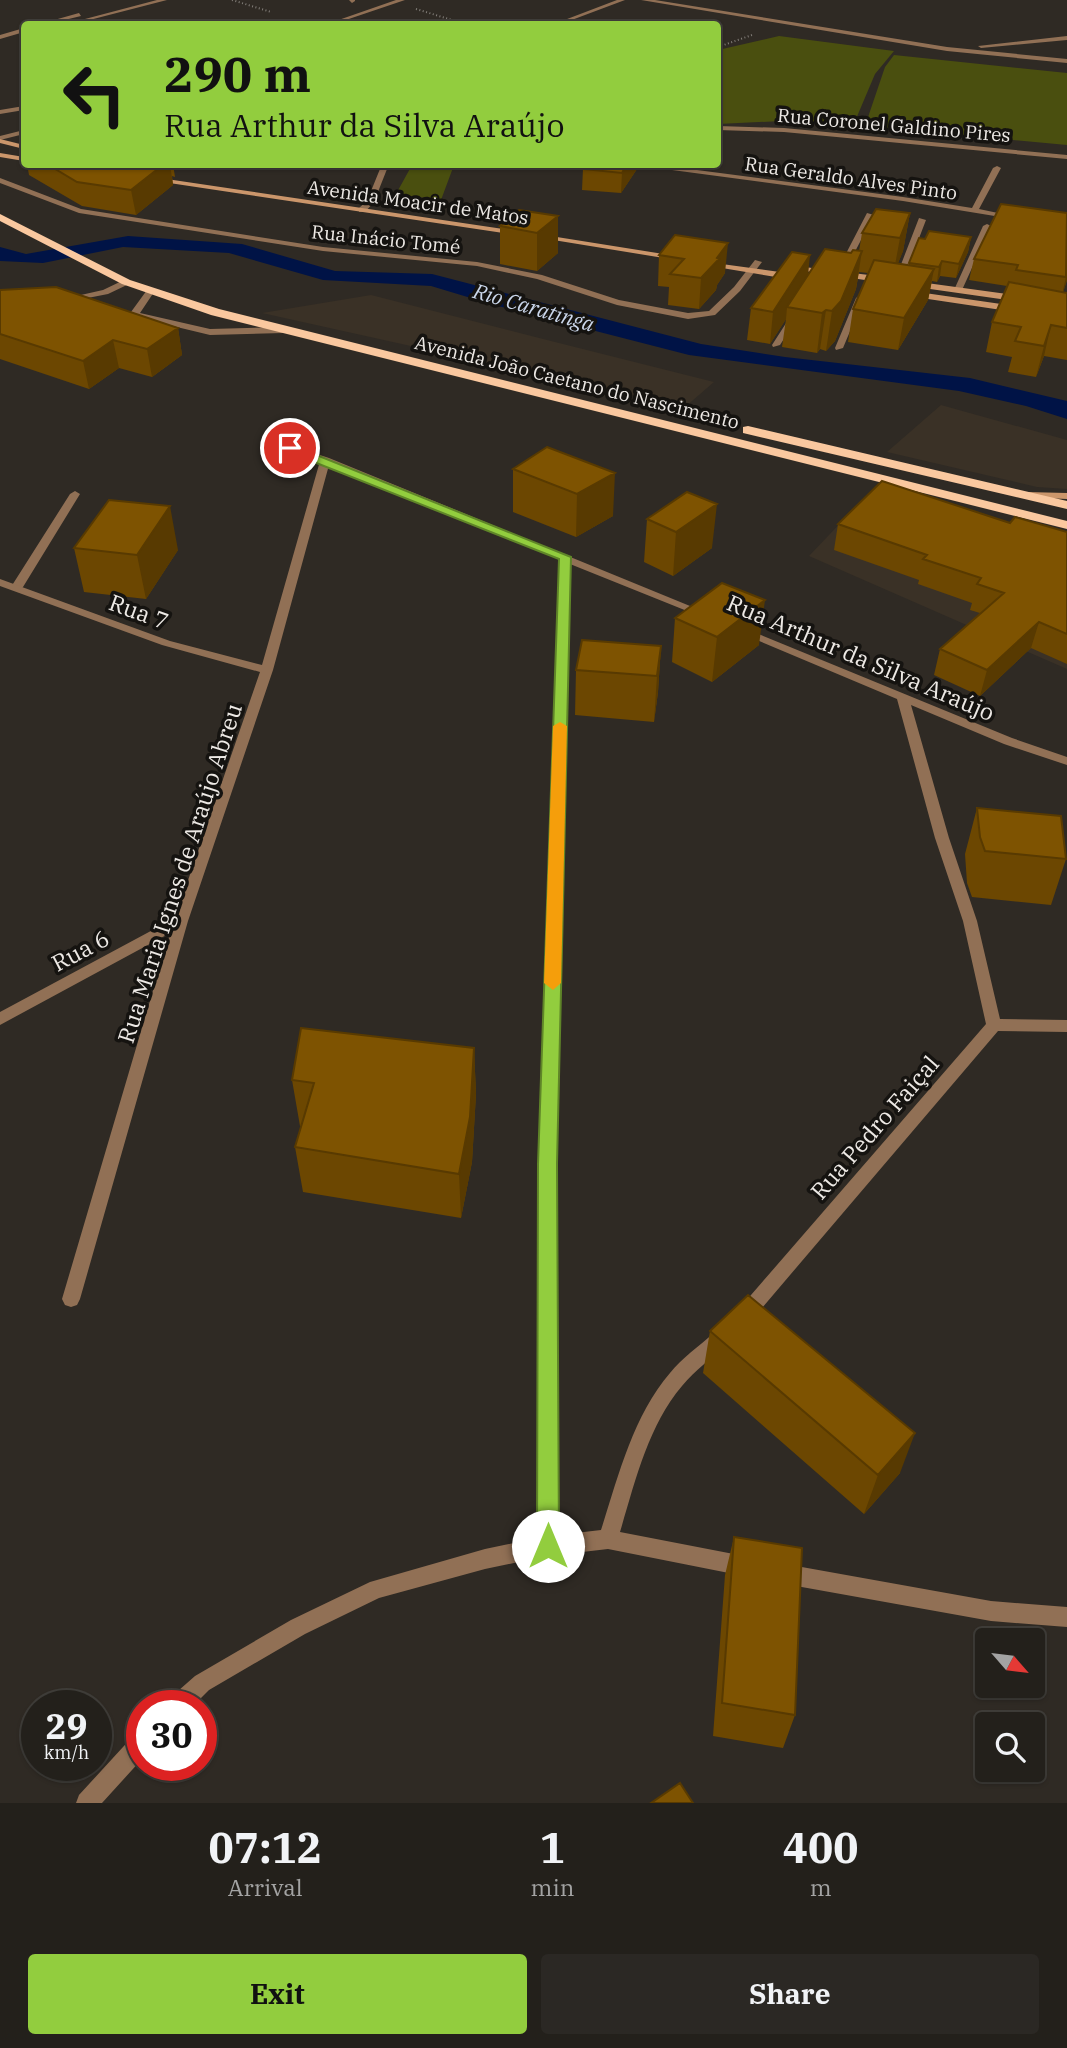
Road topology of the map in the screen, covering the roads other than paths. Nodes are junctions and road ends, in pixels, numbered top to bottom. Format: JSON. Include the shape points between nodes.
{"nodes":[{"id":1,"x":138,"y":0,"type":"edge"},
{"id":2,"x":164,"y":0,"type":"edge"},
{"id":3,"x":622,"y":0,"type":"edge"},
{"id":4,"x":645,"y":0,"type":"edge"},
{"id":5,"x":398,"y":1,"type":"edge"},
{"id":6,"x":57,"y":21,"type":"edge"},
{"id":7,"x":80,"y":21,"type":"edge"},
{"id":8,"x":339,"y":21,"type":"edge"},
{"id":9,"x":565,"y":21,"type":"edge"},
{"id":10,"x":21,"y":31,"type":"edge"},
{"id":11,"x":0,"y":37,"type":"edge"},
{"id":12,"x":21,"y":38,"type":"edge"},
{"id":13,"x":1067,"y":38,"type":"edge"},
{"id":14,"x":0,"y":44,"type":"edge"},
{"id":15,"x":947,"y":49,"type":"junction"},
{"id":16,"x":1067,"y":61,"type":"edge"},
{"id":17,"x":21,"y":108,"type":"edge"},
{"id":18,"x":0,"y":112,"type":"edge"},
{"id":19,"x":721,"y":128,"type":"edge"},
{"id":20,"x":21,"y":133,"type":"edge"},
{"id":21,"x":0,"y":139,"type":"edge"},
{"id":22,"x":21,"y":146,"type":"edge"},
{"id":23,"x":0,"y":155,"type":"edge"},
{"id":24,"x":1067,"y":157,"type":"edge"},
{"id":25,"x":21,"y":158,"type":"edge"},
{"id":26,"x":384,"y":168,"type":"edge"},
{"id":27,"x":660,"y":168,"type":"edge"},
{"id":28,"x":997,"y":168,"type":"dead end"},
{"id":29,"x":155,"y":171,"type":"edge"},
{"id":30,"x":146,"y":177,"type":"edge"},
{"id":31,"x":0,"y":180,"type":"edge"},
{"id":32,"x":370,"y":202,"type":"junction"},
{"id":33,"x":362,"y":210,"type":"junction"},
{"id":34,"x":975,"y":210,"type":"junction"},
{"id":35,"x":870,"y":215,"type":"edge"},
{"id":36,"x":0,"y":217,"type":"edge"},
{"id":37,"x":922,"y":220,"type":"dead end"},
{"id":38,"x":1027,"y":220,"type":"edge"},
{"id":39,"x":530,"y":226,"type":"edge"},
{"id":40,"x":987,"y":226,"type":"edge"},
{"id":41,"x":542,"y":228,"type":"edge"},
{"id":42,"x":522,"y":233,"type":"edge"},
{"id":43,"x":536,"y":235,"type":"edge"},
{"id":44,"x":712,"y":255,"type":"edge"},
{"id":45,"x":84,"y":258,"type":"junction"},
{"id":46,"x":698,"y":262,"type":"edge"},
{"id":47,"x":758,"y":262,"type":"junction"},
{"id":48,"x":752,"y":271,"type":"junction"},
{"id":49,"x":839,"y":273,"type":"junction"},
{"id":50,"x":126,"y":282,"type":"junction"},
{"id":51,"x":898,"y":282,"type":"junction"},
{"id":52,"x":864,"y":287,"type":"junction"},
{"id":53,"x":887,"y":290,"type":"edge"},
{"id":54,"x":958,"y":290,"type":"junction"},
{"id":55,"x":150,"y":292,"type":"junction"},
{"id":56,"x":899,"y":292,"type":"edge"},
{"id":57,"x":72,"y":298,"type":"junction"},
{"id":58,"x":60,"y":299,"type":"edge"},
{"id":59,"x":1026,"y":299,"type":"edge"},
{"id":60,"x":97,"y":305,"type":"edge"},
{"id":61,"x":1028,"y":310,"type":"edge"},
{"id":62,"x":122,"y":311,"type":"edge"},
{"id":63,"x":797,"y":313,"type":"edge"},
{"id":64,"x":135,"y":314,"type":"junction"},
{"id":65,"x":283,"y":330,"type":"junction"},
{"id":66,"x":776,"y":345,"type":"dead end"},
{"id":67,"x":839,"y":348,"type":"dead end"},
{"id":68,"x":691,"y":416,"type":"dead end"},
{"id":69,"x":729,"y":426,"type":"dead end"},
{"id":70,"x":290,"y":448,"type":"dead end"},
{"id":71,"x":325,"y":460,"type":"junction"},
{"id":72,"x":916,"y":486,"type":"junction"},
{"id":73,"x":75,"y":494,"type":"dead end"},
{"id":74,"x":1026,"y":495,"type":"junction"},
{"id":75,"x":1067,"y":496,"type":"edge"},
{"id":76,"x":1067,"y":505,"type":"edge"},
{"id":77,"x":953,"y":514,"type":"edge"},
{"id":78,"x":1067,"y":525,"type":"edge"},
{"id":79,"x":565,"y":557,"type":"junction"},
{"id":80,"x":0,"y":582,"type":"edge"},
{"id":81,"x":17,"y":587,"type":"junction"},
{"id":82,"x":0,"y":596,"type":"edge"},
{"id":83,"x":715,"y":620,"type":"edge"},
{"id":84,"x":728,"y":625,"type":"edge"},
{"id":85,"x":267,"y":670,"type":"junction"},
{"id":86,"x":903,"y":698,"type":"junction"},
{"id":87,"x":1067,"y":761,"type":"edge"},
{"id":88,"x":181,"y":921,"type":"junction"},
{"id":89,"x":0,"y":1018,"type":"edge"},
{"id":90,"x":994,"y":1025,"type":"junction"},
{"id":91,"x":1067,"y":1026,"type":"edge"},
{"id":92,"x":71,"y":1299,"type":"dead end"},
{"id":93,"x":608,"y":1539,"type":"junction"},
{"id":94,"x":548,"y":1546,"type":"junction"},
{"id":95,"x":1067,"y":1617,"type":"edge"},
{"id":96,"x":194,"y":1690,"type":"edge"},
{"id":97,"x":126,"y":1760,"type":"edge"},
{"id":98,"x":87,"y":1803,"type":"edge"}],
"edges":[{"from":1,"to":6,"type":"street"},
{"from":2,"to":7,"type":"street"},
{"from":3,"to":9,"type":"street"},
{"from":4,"to":15,"type":"street"},
{"from":5,"to":8,"type":"street"},
{"from":10,"to":11,"type":"street"},
{"from":12,"to":14,"type":"street"},
{"from":13,"to":15,"type":"street"},
{"from":15,"to":16,"type":"street"},
{"from":17,"to":18,"type":"street"},
{"from":19,"to":24,"type":"street","name":"Rua Coronel Galdino Pires"},
{"from":20,"to":21,"type":"street"},
{"from":21,"to":22,"type":"main road"},
{"from":23,"to":25,"type":"main road"},
{"from":26,"to":32,"type":"street"},
{"from":27,"to":34,"type":"street","name":"Rua Geraldo Alves Pinto"},
{"from":28,"to":34,"type":"street"},
{"from":29,"to":32,"type":"main road","name":"Avenida Moacir de Matos"},
{"from":30,"to":33,"type":"main road","name":"Avenida Moacir de Matos"},
{"from":31,"to":48,"type":"street","name":"Rua Inácio Tomé","via":[[79,211],[323,249],[477,264],[688,316],[712,313]]},
{"from":32,"to":33,"type":"street"},
{"from":32,"to":39,"type":"main road","name":"Avenida Moacir de Matos"},
{"from":33,"to":42,"type":"main road","name":"Avenida Moacir de Matos"},
{"from":34,"to":38,"type":"street","name":"Rua Geraldo Alves Pinto"},
{"from":35,"to":49,"type":"street"},
{"from":36,"to":45,"type":"highway","name":"Avenida João Caetano do Nascimento"},
{"from":37,"to":51,"type":"street"},
{"from":40,"to":54,"type":"street"},
{"from":41,"to":43,"type":"main road","name":"Avenida Moacir de Matos","via":[[685,255]]},
{"from":44,"to":47,"type":"main road"},
{"from":45,"to":50,"type":"highway","name":"Avenida João Caetano do Nascimento"},
{"from":45,"to":68,"type":"highway","name":"Avenida João Caetano do Nascimento","via":[[259,316]]},
{"from":46,"to":48,"type":"main road"},
{"from":47,"to":48,"type":"street","name":"Rua Inácio Tomé"},
{"from":47,"to":49,"type":"main road"},
{"from":48,"to":52,"type":"main road"},
{"from":49,"to":51,"type":"main road"},
{"from":50,"to":55,"type":"highway","name":"Avenida João Caetano do Nascimento"},
{"from":50,"to":57,"type":"street","via":[[105,292]]},
{"from":51,"to":54,"type":"main road"},
{"from":52,"to":53,"type":"main road"},
{"from":52,"to":67,"type":"street"},
{"from":54,"to":59,"type":"main road"},
{"from":55,"to":64,"type":"street"},
{"from":55,"to":65,"type":"highway","name":"Avenida João Caetano do Nascimento"},
{"from":56,"to":61,"type":"main road"},
{"from":57,"to":58,"type":"street"},
{"from":57,"to":60,"type":"street"},
{"from":62,"to":64,"type":"street"},
{"from":63,"to":66,"type":"street"},
{"from":64,"to":65,"type":"street","via":[[210,332]]},
{"from":65,"to":72,"type":"highway","name":"Avenida João Caetano do Nascimento"},
{"from":69,"to":74,"type":"highway","name":"Avenida João Caetano do Nascimento"},
{"from":70,"to":71,"type":"street","name":"Rua Arthur da Silva Araújo"},
{"from":71,"to":79,"type":"street","name":"Rua Arthur da Silva Araújo"},
{"from":71,"to":85,"type":"street","name":"Rua Maria Ignes de Araújo Abreu"},
{"from":72,"to":77,"type":"highway"},
{"from":72,"to":78,"type":"highway","name":"Avenida João Caetano do Nascimento"},
{"from":73,"to":81,"type":"street"},
{"from":74,"to":75,"type":"main road","name":"Avenida João Caetano do Nascimento"},
{"from":74,"to":76,"type":"highway","name":"Avenida João Caetano do Nascimento"},
{"from":79,"to":83,"type":"street","name":"Rua Arthur da Silva Araújo"},
{"from":79,"to":94,"type":"street","via":[[547,1164]]},
{"from":80,"to":81,"type":"street","name":"Rua 7"},
{"from":81,"to":82,"type":"street"},
{"from":81,"to":85,"type":"street","name":"Rua 7","via":[[166,643]]},
{"from":84,"to":86,"type":"street","name":"Rua Arthur da Silva Araújo"},
{"from":85,"to":88,"type":"street","name":"Rua Maria Ignes de Araújo Abreu"},
{"from":86,"to":87,"type":"street","name":"Rua Arthur da Silva Araújo"},
{"from":86,"to":90,"type":"street","via":[[970,921]]},
{"from":88,"to":89,"type":"street","name":"Rua 6"},
{"from":88,"to":92,"type":"street","name":"Rua Maria Ignes de Araújo Abreu"},
{"from":90,"to":91,"type":"street"},
{"from":90,"to":93,"type":"street","name":"Rua Pedro Faiçal","via":[[741,1320],[675,1380],[657,1406]]},
{"from":93,"to":94,"type":"street"},
{"from":93,"to":95,"type":"street","via":[[991,1611]]},
{"from":94,"to":96,"type":"street","via":[[377,1589],[298,1627]]},
{"from":97,"to":98,"type":"street"}]}
